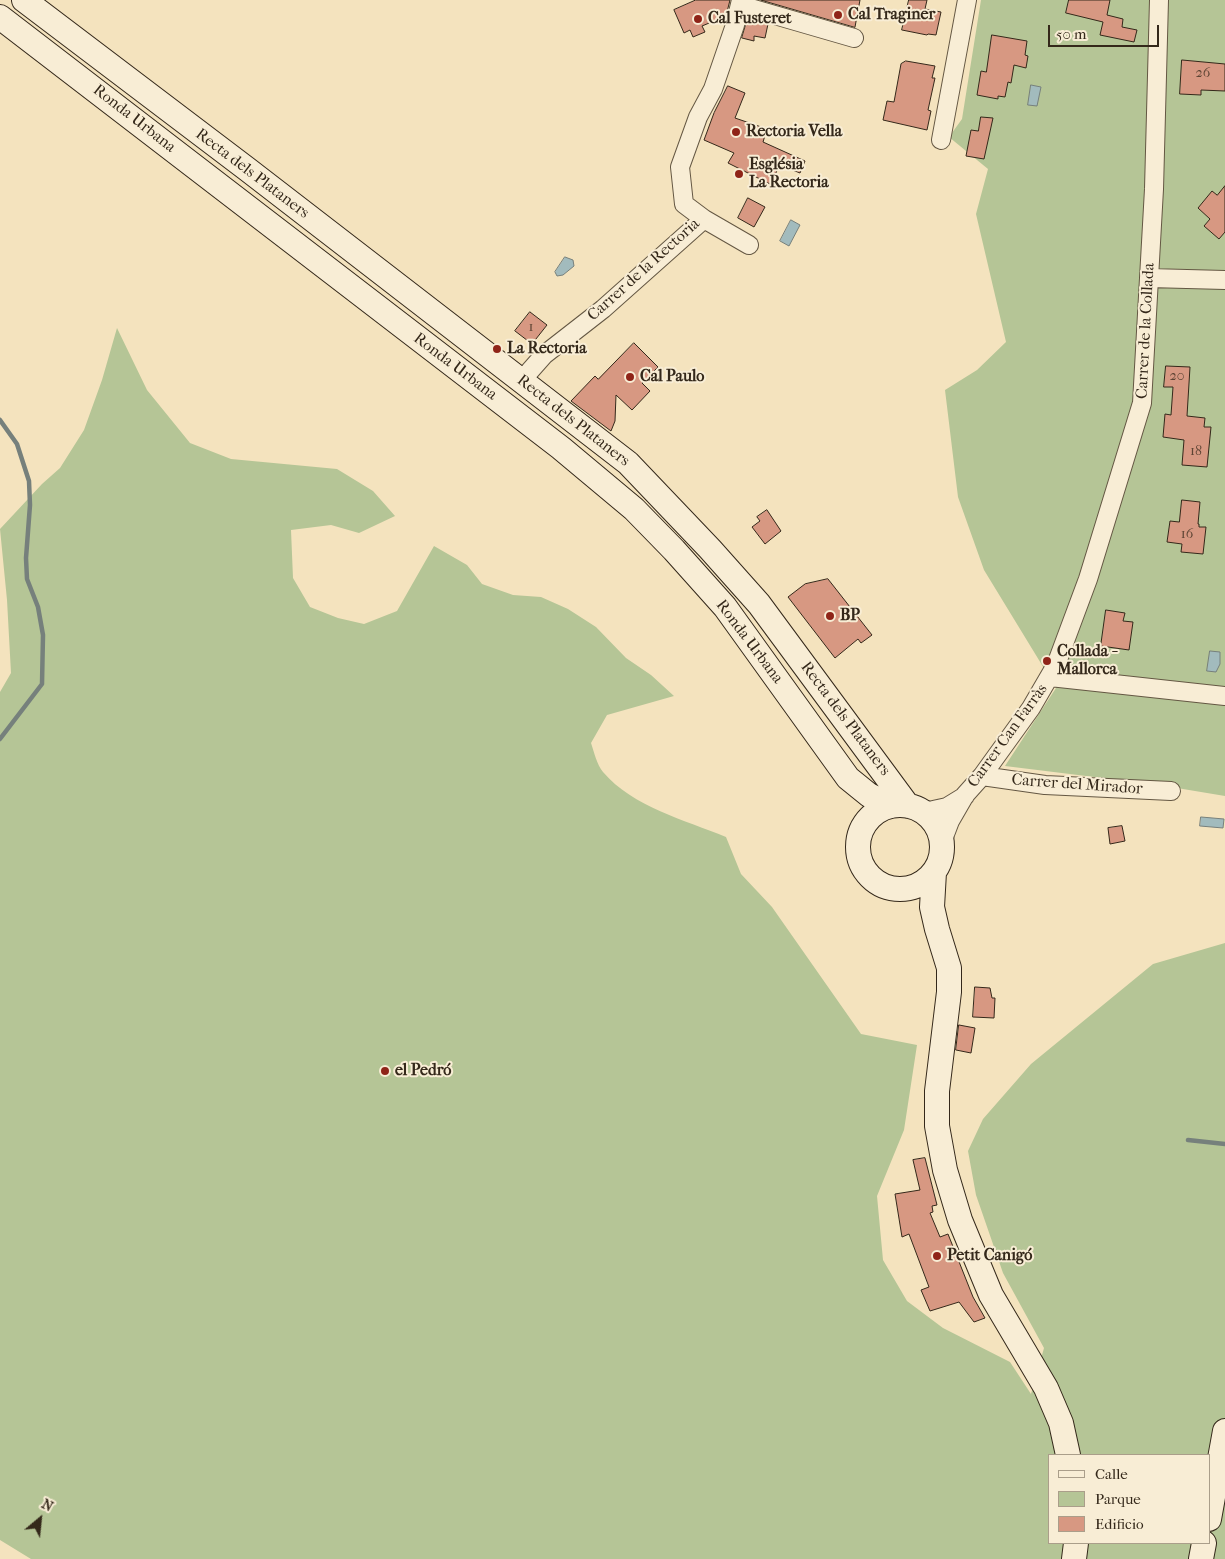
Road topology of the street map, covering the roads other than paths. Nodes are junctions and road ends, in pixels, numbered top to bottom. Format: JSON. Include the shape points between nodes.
{"nodes":[{"id":1,"x":24,"y":0,"type":"edge"},
{"id":2,"x":967,"y":0,"type":"edge"},
{"id":3,"x":1159,"y":0,"type":"edge"},
{"id":4,"x":741,"y":2,"type":"edge"},
{"id":5,"x":0,"y":17,"type":"edge"},
{"id":6,"x":854,"y":38,"type":"dead end"},
{"id":7,"x":941,"y":140,"type":"dead end"},
{"id":8,"x":704,"y":219,"type":"junction"},
{"id":9,"x":749,"y":245,"type":"dead end"},
{"id":10,"x":1149,"y":278,"type":"junction"},
{"id":11,"x":1225,"y":280,"type":"edge"},
{"id":12,"x":521,"y":381,"type":"junction"},
{"id":13,"x":1050,"y":676,"type":"junction"},
{"id":14,"x":1225,"y":696,"type":"edge"},
{"id":15,"x":982,"y":776,"type":"junction"},
{"id":16,"x":848,"y":778,"type":"junction"},
{"id":17,"x":1171,"y":791,"type":"dead end"},
{"id":18,"x":965,"y":795,"type":"junction"},
{"id":19,"x":908,"y":808,"type":"junction"},
{"id":20,"x":862,"y":828,"type":"junction"},
{"id":21,"x":942,"y":842,"type":"junction"},
{"id":22,"x":934,"y":872,"type":"junction"},
{"id":23,"x":899,"y":889,"type":"junction"},
{"id":24,"x":937,"y":929,"type":"junction"},
{"id":25,"x":1225,"y":1431,"type":"edge"},
{"id":26,"x":1068,"y":1454,"type":"edge"},
{"id":27,"x":1210,"y":1514,"type":"edge"},
{"id":28,"x":1076,"y":1544,"type":"edge"},
{"id":29,"x":1204,"y":1544,"type":"edge"},
{"id":30,"x":1074,"y":1559,"type":"edge"},
{"id":31,"x":1201,"y":1559,"type":"edge"}],
"edges":[{"from":1,"to":12,"type":"main road","name":"Recta dels Plataners"},
{"from":2,"to":7,"type":"street"},
{"from":3,"to":10,"type":"street","name":"Carrer de la Collada"},
{"from":4,"to":6,"type":"street"},
{"from":4,"to":8,"type":"street","name":"Carrer de la Rectoria","via":[[713,89],[698,117],[680,168],[684,204]]},
{"from":5,"to":16,"type":"main road","name":"Ronda Urbana","via":[[561,448],[634,509],[725,607]]},
{"from":8,"to":9,"type":"street"},
{"from":8,"to":12,"type":"street","name":"Carrer de la Rectoria","via":[[603,309],[544,355]]},
{"from":10,"to":11,"type":"street"},
{"from":10,"to":13,"type":"street","name":"Carrer de la Collada","via":[[1142,403],[1088,579]]},
{"from":12,"to":19,"type":"main road","name":"Recta dels Plataners","via":[[628,463],[710,549],[758,604]]},
{"from":13,"to":14,"type":"street"},
{"from":13,"to":15,"type":"street","name":"Carrer Can Farràs"},
{"from":15,"to":17,"type":"street","name":"Carrer del Mirador","via":[[1045,785]]},
{"from":15,"to":18,"type":"street","name":"Carrer Can Farràs"},
{"from":16,"to":19,"type":"main road","name":"Ronda Urbana","via":[[869,795]]},
{"from":16,"to":20,"type":"main road","name":"Ronda Urbana"},
{"from":18,"to":19,"type":"street","name":"Carrer Can Farràs","via":[[947,807]]},
{"from":18,"to":21,"type":"street","name":"Carrer Can Farràs"},
{"from":19,"to":20,"type":"main road","via":[[874,814]]},
{"from":19,"to":21,"type":"main road","name":"Ronda Urbana","via":[[936,826]]},
{"from":20,"to":23,"type":"main road","name":"Ronda Urbana","via":[[858,848],[864,868],[876,881]]},
{"from":21,"to":22,"type":"main road","via":[[941,858]]},
{"from":22,"to":23,"type":"main road","via":[[911,888]]},
{"from":22,"to":24,"type":"main road","via":[[932,907]]},
{"from":23,"to":24,"type":"main road","via":[[923,910]]},
{"from":24,"to":26,"type":"main road","via":[[949,968],[949,992],[936,1091],[937,1126],[945,1170],[960,1220],[991,1295],[1046,1388],[1061,1422]]},
{"from":25,"to":27,"type":"main road"},
{"from":28,"to":30,"type":"main road"},
{"from":29,"to":31,"type":"main road"}]}
